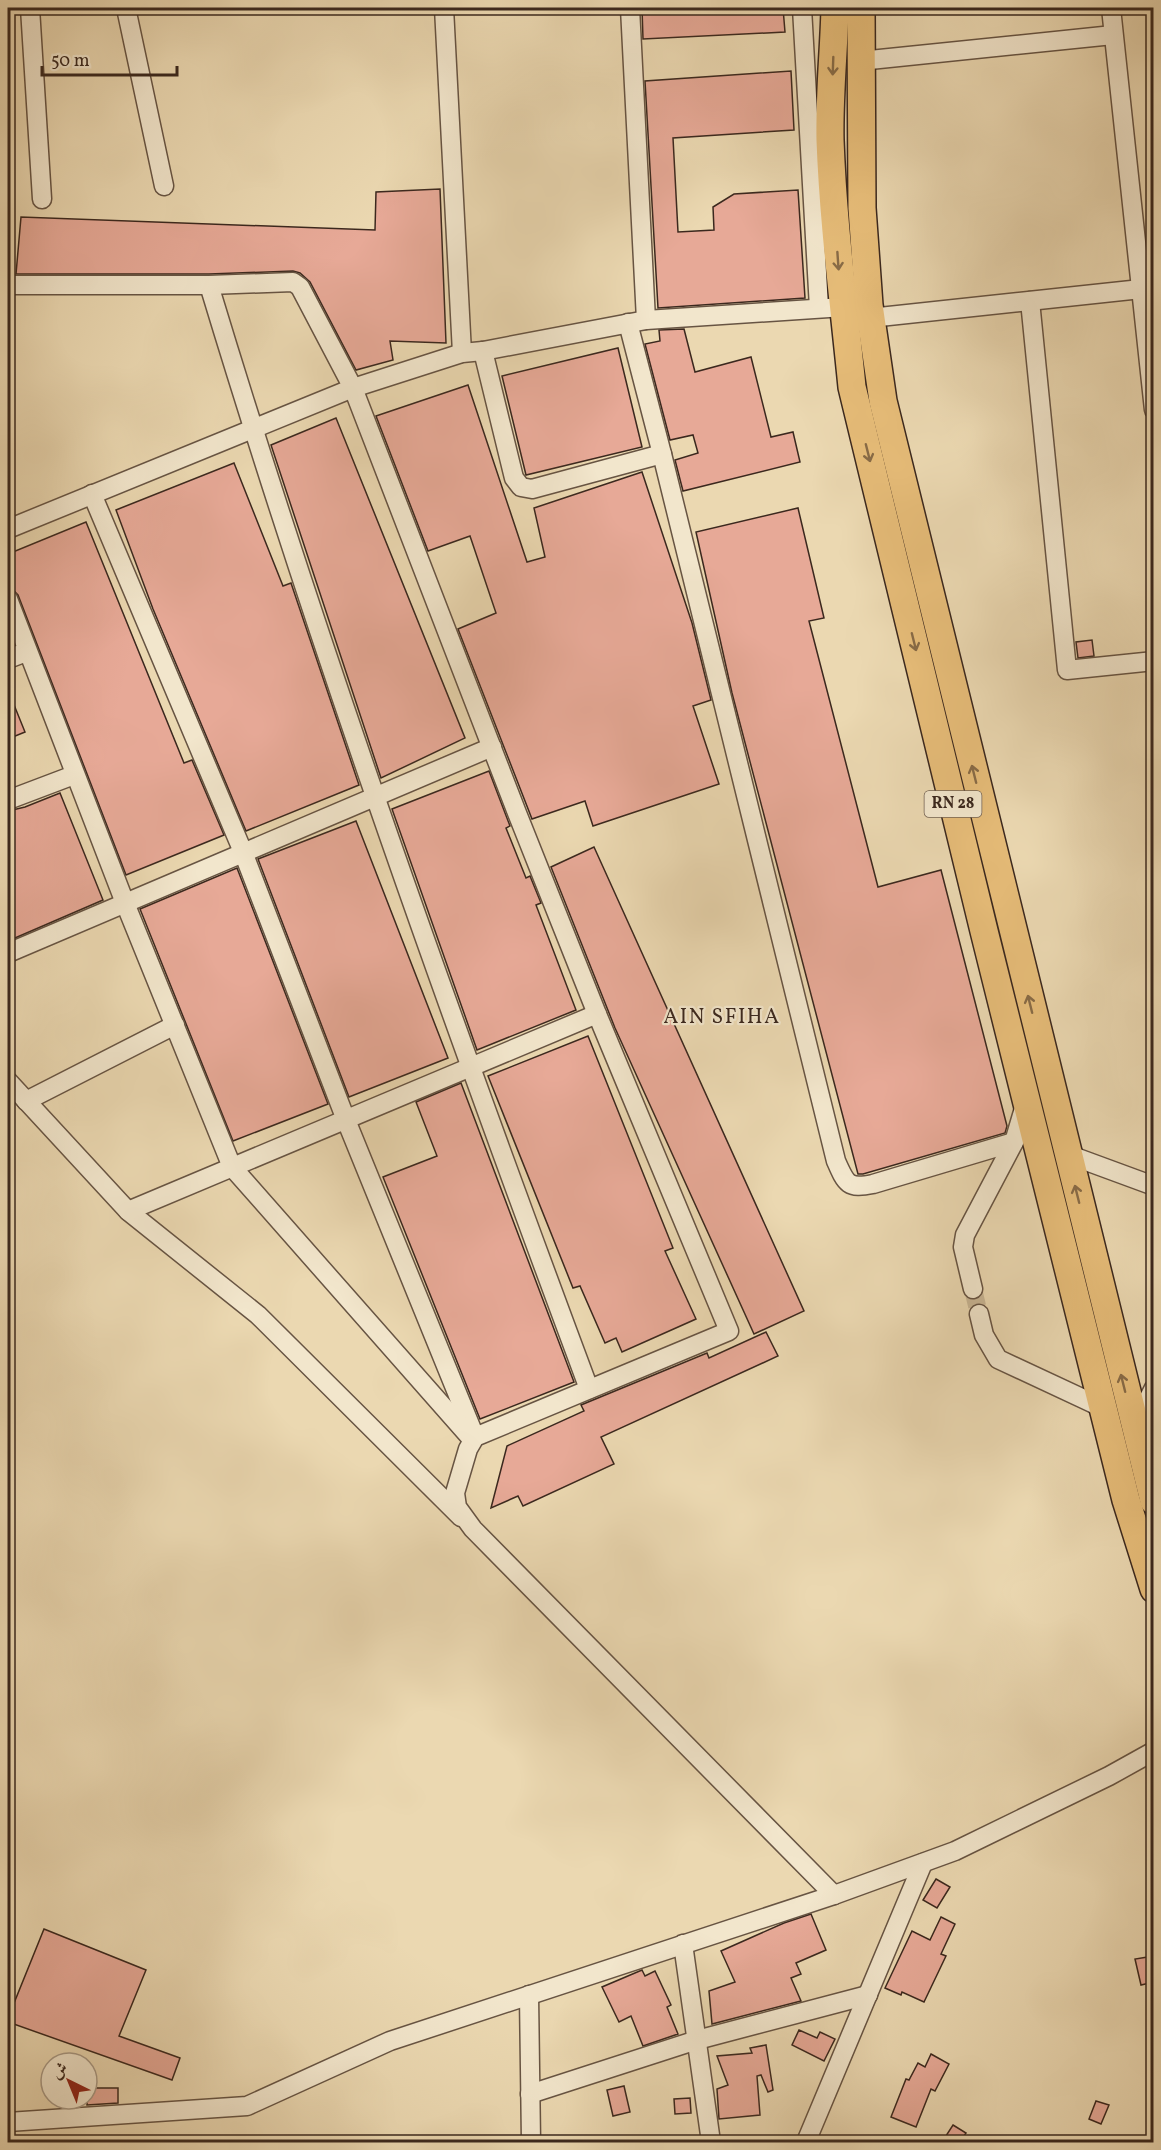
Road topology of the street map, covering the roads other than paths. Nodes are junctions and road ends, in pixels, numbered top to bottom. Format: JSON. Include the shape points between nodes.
{"nodes":[{"id":1,"x":30,"y":8,"type":"edge"},
{"id":2,"x":126,"y":8,"type":"edge"},
{"id":3,"x":444,"y":8,"type":"edge"},
{"id":4,"x":630,"y":8,"type":"edge"},
{"id":5,"x":802,"y":8,"type":"edge"},
{"id":6,"x":835,"y":8,"type":"edge"},
{"id":7,"x":861,"y":8,"type":"edge"},
{"id":8,"x":1111,"y":8,"type":"edge"},
{"id":9,"x":1113,"y":35,"type":"junction"},
{"id":10,"x":860,"y":61,"type":"junction"},
{"id":11,"x":164,"y":186,"type":"dead end"},
{"id":12,"x":42,"y":200,"type":"dead end"},
{"id":13,"x":8,"y":285,"type":"edge"},
{"id":14,"x":209,"y":285,"type":"junction"},
{"id":15,"x":1141,"y":289,"type":"junction"},
{"id":16,"x":1030,"y":301,"type":"junction"},
{"id":17,"x":832,"y":307,"type":"junction"},
{"id":18,"x":870,"y":318,"type":"junction"},
{"id":19,"x":637,"y":321,"type":"junction"},
{"id":20,"x":483,"y":351,"type":"junction"},
{"id":21,"x":462,"y":353,"type":"junction"},
{"id":22,"x":353,"y":388,"type":"junction"},
{"id":23,"x":1153,"y":390,"type":"edge"},
{"id":24,"x":1154,"y":410,"type":"edge"},
{"id":25,"x":252,"y":428,"type":"junction"},
{"id":26,"x":662,"y":454,"type":"junction"},
{"id":27,"x":92,"y":494,"type":"junction"},
{"id":28,"x":8,"y":529,"type":"edge"},
{"id":29,"x":8,"y":599,"type":"edge"},
{"id":30,"x":26,"y":652,"type":"junction"},
{"id":31,"x":8,"y":659,"type":"edge"},
{"id":32,"x":1154,"y":661,"type":"edge"},
{"id":33,"x":492,"y":747,"type":"junction"},
{"id":34,"x":74,"y":775,"type":"junction"},
{"id":35,"x":374,"y":798,"type":"junction"},
{"id":36,"x":8,"y":800,"type":"edge"},
{"id":37,"x":243,"y":852,"type":"junction"},
{"id":38,"x":125,"y":903,"type":"junction"},
{"id":39,"x":8,"y":953,"type":"edge"},
{"id":40,"x":597,"y":1014,"type":"junction"},
{"id":41,"x":175,"y":1025,"type":"junction"},
{"id":42,"x":470,"y":1068,"type":"junction"},
{"id":43,"x":8,"y":1082,"type":"edge"},
{"id":44,"x":1027,"y":1100,"type":"junction"},
{"id":45,"x":26,"y":1101,"type":"junction"},
{"id":46,"x":346,"y":1120,"type":"junction"},
{"id":47,"x":1014,"y":1142,"type":"junction"},
{"id":48,"x":1067,"y":1154,"type":"junction"},
{"id":49,"x":232,"y":1167,"type":"junction"},
{"id":50,"x":1154,"y":1186,"type":"edge"},
{"id":51,"x":128,"y":1211,"type":"junction"},
{"id":52,"x":973,"y":1289,"type":"tunnel mouth"},
{"id":53,"x":979,"y":1314,"type":"tunnel mouth"},
{"id":54,"x":1154,"y":1388,"type":"edge"},
{"id":55,"x":589,"y":1389,"type":"junction"},
{"id":56,"x":1103,"y":1407,"type":"junction"},
{"id":57,"x":1134,"y":1427,"type":"junction"},
{"id":58,"x":474,"y":1439,"type":"junction"},
{"id":59,"x":1154,"y":1501,"type":"edge"},
{"id":60,"x":472,"y":1529,"type":"junction"},
{"id":61,"x":1154,"y":1589,"type":"edge"},
{"id":62,"x":1154,"y":1751,"type":"edge"},
{"id":63,"x":923,"y":1863,"type":"junction"},
{"id":64,"x":834,"y":1895,"type":"junction"},
{"id":65,"x":683,"y":1944,"type":"junction"},
{"id":66,"x":530,"y":1995,"type":"junction"},
{"id":67,"x":868,"y":1995,"type":"junction"},
{"id":68,"x":697,"y":2040,"type":"junction"},
{"id":69,"x":530,"y":2094,"type":"junction"},
{"id":70,"x":8,"y":2122,"type":"edge"},
{"id":71,"x":531,"y":2142,"type":"edge"},
{"id":72,"x":711,"y":2142,"type":"edge"},
{"id":73,"x":806,"y":2142,"type":"edge"}],
"edges":[{"from":1,"to":12,"type":"street"},
{"from":2,"to":11,"type":"street"},
{"from":3,"to":21,"type":"street"},
{"from":4,"to":19,"type":"street"},
{"from":5,"to":17,"type":"street"},
{"from":6,"to":17,"type":"highway","number":"RN 28","one_way":true,"via":[[830,139],[839,278]]},
{"from":7,"to":10,"type":"highway","number":"RN 28"},
{"from":8,"to":9,"type":"street"},
{"from":9,"to":10,"type":"street"},
{"from":9,"to":15,"type":"street"},
{"from":10,"to":18,"type":"highway","number":"RN 28","via":[[862,208]]},
{"from":13,"to":14,"type":"street"},
{"from":14,"to":22,"type":"street","via":[[293,282],[300,287]]},
{"from":14,"to":25,"type":"street"},
{"from":15,"to":16,"type":"street"},
{"from":15,"to":23,"type":"street"},
{"from":16,"to":18,"type":"street"},
{"from":16,"to":32,"type":"street","via":[[1068,670]]},
{"from":17,"to":19,"type":"street"},
{"from":17,"to":44,"type":"highway","number":"RN 28","one_way":true},
{"from":48,"to":18,"type":"highway","number":"RN 28","one_way":true,"via":[[883,401]]},
{"from":19,"to":20,"type":"street"},
{"from":19,"to":26,"type":"street"},
{"from":20,"to":21,"type":"street"},
{"from":20,"to":26,"type":"street","via":[[514,478],[521,487],[532,489]]},
{"from":21,"to":22,"type":"street"},
{"from":22,"to":25,"type":"street"},
{"from":22,"to":33,"type":"street"},
{"from":23,"to":24,"type":"street"},
{"from":25,"to":27,"type":"street"},
{"from":25,"to":35,"type":"street"},
{"from":26,"to":47,"type":"street","via":[[842,1176],[858,1187]]},
{"from":27,"to":28,"type":"street"},
{"from":27,"to":37,"type":"street"},
{"from":29,"to":30,"type":"street"},
{"from":30,"to":31,"type":"street"},
{"from":30,"to":34,"type":"street"},
{"from":33,"to":35,"type":"street"},
{"from":33,"to":40,"type":"street"},
{"from":34,"to":36,"type":"street"},
{"from":34,"to":38,"type":"street"},
{"from":35,"to":37,"type":"street"},
{"from":35,"to":42,"type":"street"},
{"from":37,"to":38,"type":"street"},
{"from":37,"to":46,"type":"street"},
{"from":38,"to":39,"type":"street"},
{"from":38,"to":41,"type":"street"},
{"from":40,"to":42,"type":"street"},
{"from":40,"to":55,"type":"street","via":[[729,1331]]},
{"from":41,"to":45,"type":"street"},
{"from":41,"to":49,"type":"street"},
{"from":42,"to":46,"type":"street"},
{"from":42,"to":55,"type":"street"},
{"from":43,"to":45,"type":"street"},
{"from":44,"to":47,"type":"street"},
{"from":44,"to":56,"type":"highway","number":"RN 28"},
{"from":45,"to":51,"type":"street"},
{"from":46,"to":49,"type":"street"},
{"from":46,"to":58,"type":"street"},
{"from":47,"to":52,"type":"street","via":[[965,1235],[963,1247]]},
{"from":48,"to":50,"type":"street"},
{"from":57,"to":48,"type":"highway","number":"RN 28","one_way":true},
{"from":49,"to":51,"type":"street"},
{"from":49,"to":58,"type":"street"},
{"from":51,"to":60,"type":"street","via":[[258,1315]]},
{"from":53,"to":56,"type":"street","via":[[984,1335],[998,1359]]},
{"from":54,"to":57,"type":"street"},
{"from":55,"to":58,"type":"street"},
{"from":56,"to":61,"type":"highway","number":"RN 28"},
{"from":57,"to":59,"type":"highway","number":"RN 28"},
{"from":58,"to":60,"type":"street","via":[[454,1493],[457,1507]]},
{"from":60,"to":64,"type":"street"},
{"from":62,"to":63,"type":"street","via":[[985,1837]]},
{"from":63,"to":64,"type":"street"},
{"from":63,"to":67,"type":"street"},
{"from":64,"to":65,"type":"street"},
{"from":65,"to":66,"type":"street"},
{"from":65,"to":68,"type":"street"},
{"from":66,"to":69,"type":"street"},
{"from":66,"to":70,"type":"street","via":[[390,2041],[247,2106]]},
{"from":67,"to":68,"type":"street"},
{"from":67,"to":73,"type":"street"},
{"from":68,"to":69,"type":"street"},
{"from":68,"to":72,"type":"street"},
{"from":69,"to":71,"type":"street"}]}
